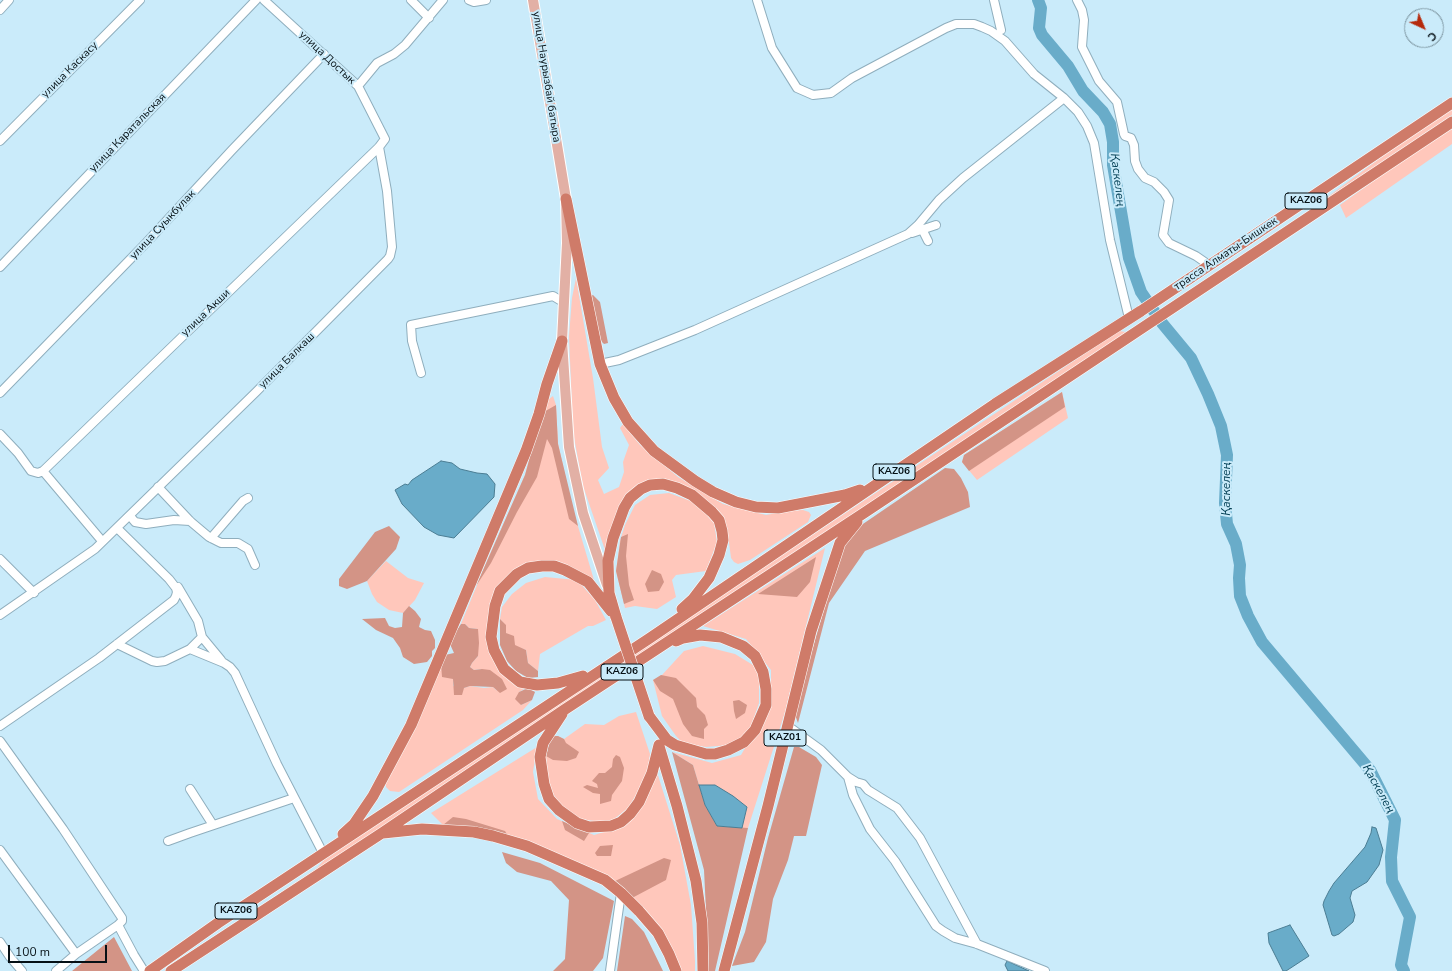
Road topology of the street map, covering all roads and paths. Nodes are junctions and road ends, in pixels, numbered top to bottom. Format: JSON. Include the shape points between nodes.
{"nodes":[{"id":1,"x":10,"y":0,"type":"edge"},
{"id":2,"x":140,"y":0,"type":"edge"},
{"id":3,"x":256,"y":0,"type":"edge"},
{"id":4,"x":264,"y":0,"type":"edge"},
{"id":5,"x":411,"y":0,"type":"edge"},
{"id":6,"x":443,"y":0,"type":"edge"},
{"id":7,"x":469,"y":0,"type":"edge"},
{"id":8,"x":486,"y":0,"type":"edge"},
{"id":9,"x":533,"y":0,"type":"edge"},
{"id":10,"x":757,"y":0,"type":"edge"},
{"id":11,"x":994,"y":0,"type":"edge"},
{"id":12,"x":1077,"y":0,"type":"edge"},
{"id":13,"x":0,"y":10,"type":"edge"},
{"id":14,"x":429,"y":18,"type":"junction"},
{"id":15,"x":1001,"y":30,"type":"dead end"},
{"id":16,"x":324,"y":54,"type":"junction"},
{"id":17,"x":358,"y":86,"type":"junction"},
{"id":18,"x":1064,"y":98,"type":"junction"},
{"id":19,"x":1452,"y":103,"type":"edge"},
{"id":20,"x":1452,"y":122,"type":"edge"},
{"id":21,"x":0,"y":141,"type":"edge"},
{"id":22,"x":379,"y":146,"type":"junction"},
{"id":23,"x":566,"y":198,"type":"junction"},
{"id":24,"x":936,"y":225,"type":"dead end"},
{"id":25,"x":922,"y":229,"type":"junction"},
{"id":26,"x":908,"y":234,"type":"junction"},
{"id":27,"x":1248,"y":240,"type":"junction"},
{"id":28,"x":928,"y":241,"type":"dead end"},
{"id":29,"x":1256,"y":252,"type":"junction"},
{"id":30,"x":1209,"y":265,"type":"junction"},
{"id":31,"x":0,"y":267,"type":"edge"},
{"id":32,"x":563,"y":302,"type":"junction"},
{"id":33,"x":1129,"y":318,"type":"junction"},
{"id":34,"x":562,"y":342,"type":"junction"},
{"id":35,"x":600,"y":364,"type":"junction"},
{"id":36,"x":421,"y":373,"type":"dead end"},
{"id":37,"x":0,"y":393,"type":"edge"},
{"id":38,"x":0,"y":434,"type":"edge"},
{"id":39,"x":43,"y":471,"type":"junction"},
{"id":40,"x":891,"y":474,"type":"junction"},
{"id":41,"x":158,"y":487,"type":"junction"},
{"id":42,"x":248,"y":498,"type":"dead end"},
{"id":43,"x":864,"y":513,"type":"junction"},
{"id":44,"x":130,"y":516,"type":"junction"},
{"id":45,"x":190,"y":521,"type":"junction"},
{"id":46,"x":117,"y":528,"type":"junction"},
{"id":47,"x":211,"y":538,"type":"junction"},
{"id":48,"x":102,"y":541,"type":"junction"},
{"id":49,"x":0,"y":559,"type":"edge"},
{"id":50,"x":255,"y":565,"type":"dead end"},
{"id":51,"x":174,"y":584,"type":"junction"},
{"id":52,"x":34,"y":593,"type":"junction"},
{"id":53,"x":609,"y":593,"type":"junction"},
{"id":54,"x":182,"y":595,"type":"junction"},
{"id":55,"x":174,"y":600,"type":"junction"},
{"id":56,"x":0,"y":615,"type":"edge"},
{"id":57,"x":616,"y":617,"type":"junction"},
{"id":58,"x":202,"y":637,"type":"junction"},
{"id":59,"x":650,"y":638,"type":"junction"},
{"id":60,"x":117,"y":644,"type":"junction"},
{"id":61,"x":190,"y":649,"type":"junction"},
{"id":62,"x":656,"y":650,"type":"junction"},
{"id":63,"x":224,"y":663,"type":"junction"},
{"id":64,"x":602,"y":668,"type":"junction"},
{"id":65,"x":564,"y":710,"type":"junction"},
{"id":66,"x":650,"y":716,"type":"junction"},
{"id":67,"x":0,"y":726,"type":"edge"},
{"id":68,"x":788,"y":726,"type":"junction"},
{"id":69,"x":0,"y":741,"type":"edge"},
{"id":70,"x":659,"y":746,"type":"junction"},
{"id":71,"x":848,"y":778,"type":"junction"},
{"id":72,"x":190,"y":789,"type":"dead end"},
{"id":73,"x":294,"y":798,"type":"junction"},
{"id":74,"x":213,"y":825,"type":"junction"},
{"id":75,"x":382,"y":833,"type":"junction"},
{"id":76,"x":168,"y":841,"type":"dead end"},
{"id":77,"x":0,"y":850,"type":"edge"},
{"id":78,"x":323,"y":853,"type":"junction"},
{"id":79,"x":265,"y":891,"type":"junction"},
{"id":80,"x":621,"y":893,"type":"junction"},
{"id":81,"x":272,"y":904,"type":"junction"},
{"id":82,"x":118,"y":924,"type":"junction"},
{"id":83,"x":0,"y":942,"type":"edge"},
{"id":84,"x":977,"y":944,"type":"junction"},
{"id":85,"x":76,"y":954,"type":"junction"},
{"id":86,"x":22,"y":971,"type":"edge"},
{"id":87,"x":56,"y":971,"type":"edge"},
{"id":88,"x":144,"y":971,"type":"edge"},
{"id":89,"x":150,"y":971,"type":"edge"},
{"id":90,"x":171,"y":971,"type":"edge"},
{"id":91,"x":610,"y":971,"type":"edge"},
{"id":92,"x":676,"y":971,"type":"edge"},
{"id":93,"x":703,"y":971,"type":"edge"},
{"id":94,"x":724,"y":971,"type":"edge"},
{"id":95,"x":1045,"y":971,"type":"edge"}],
"edges":[{"from":1,"to":13,"type":"street"},
{"from":2,"to":21,"type":"street","name":"улица Каскасу"},
{"from":3,"to":31,"type":"street","name":"улица Каратальская"},
{"from":4,"to":16,"type":"street","name":"улица Достык"},
{"from":5,"to":14,"type":"street"},
{"from":6,"to":14,"type":"street"},
{"from":7,"to":8,"type":"street"},
{"from":9,"to":23,"type":"main road","name":"улица Наурызбай батыра"},
{"from":10,"to":18,"type":"street","via":[[772,48],[797,88],[813,95],[831,93],[852,78],[946,28],[956,24],[974,24],[991,31],[1005,41],[1034,74]]},
{"from":11,"to":15,"type":"street"},
{"from":12,"to":30,"type":"street","via":[[1084,20],[1082,47],[1099,81],[1117,102],[1124,134],[1130,138],[1134,146],[1138,169],[1145,178],[1154,182],[1169,200],[1163,234],[1169,242]]},
{"from":14,"to":17,"type":"street","via":[[405,45],[377,63]]},
{"from":16,"to":17,"type":"street","name":"улица Достык"},
{"from":16,"to":37,"type":"street","name":"улица Суыкбулак"},
{"from":17,"to":22,"type":"street","name":"улица Достык","via":[[385,139]]},
{"from":18,"to":26,"type":"street","via":[[963,178]]},
{"from":18,"to":33,"type":"street","via":[[1078,112],[1094,143],[1110,240]]},
{"from":19,"to":27,"type":"highway","name":"трасса Алматы-Бишкек","number":"KАZ06"},
{"from":20,"to":29,"type":"highway","name":"трасса Алматы-Бишкек","number":"KАZ06"},
{"from":22,"to":39,"type":"street","name":"улица Акши"},
{"from":22,"to":41,"type":"street","name":"улица Балкаш","via":[[387,191],[392,247],[390,256]]},
{"from":23,"to":32,"type":"main road","name":"улица Наурызбай батыра","via":[[567,243]]},
{"from":23,"to":35,"type":"highway"},
{"from":24,"to":25,"type":"street"},
{"from":25,"to":26,"type":"street"},
{"from":25,"to":28,"type":"street"},
{"from":26,"to":35,"type":"street","via":[[695,330],[619,360]]},
{"from":27,"to":29,"type":"highway"},
{"from":27,"to":30,"type":"highway","name":"трасса Алматы-Бишкек","number":"KАZ06"},
{"from":29,"to":43,"type":"highway","name":"трасса Алматы-Бишкек","number":"KАZ06"},
{"from":30,"to":33,"type":"highway","name":"трасса Алматы-Бишкек","number":"KАZ06"},
{"from":32,"to":34,"type":"main road","name":"улица Наурызбай батыра"},
{"from":32,"to":36,"type":"street","via":[[553,296],[411,325],[412,341]]},
{"from":33,"to":40,"type":"highway","number":"KАZ06"},
{"from":34,"to":53,"type":"main road","name":"улица Наурызбай батыра","via":[[569,447],[584,513]]},
{"from":34,"to":78,"type":"highway","via":[[546,384],[526,451],[411,725],[373,796],[354,824]]},
{"from":35,"to":40,"type":"highway","via":[[614,398],[628,422],[654,451],[695,481],[736,502],[756,507],[778,508],[845,495],[861,490]]},
{"from":38,"to":39,"type":"street","via":[[31,471]]},
{"from":39,"to":48,"type":"street"},
{"from":40,"to":59,"type":"highway","number":"KАZ06"},
{"from":41,"to":44,"type":"street","name":"улица Балкаш"},
{"from":41,"to":45,"type":"street"},
{"from":42,"to":47,"type":"street"},
{"from":43,"to":62,"type":"highway","number":"KАZ06"},
{"from":43,"to":68,"type":"highway","number":"KАZ01","via":[[840,543],[831,567],[811,631]]},
{"from":44,"to":45,"type":"street","via":[[135,522],[146,524],[174,520]]},
{"from":44,"to":46,"type":"street","name":"улица Балкаш"},
{"from":45,"to":47,"type":"street"},
{"from":46,"to":48,"type":"street","name":"улица Балкаш"},
{"from":46,"to":51,"type":"street"},
{"from":47,"to":50,"type":"street","via":[[221,542],[238,543],[248,549]]},
{"from":48,"to":52,"type":"street","name":"улица Балкаш","via":[[89,554]]},
{"from":49,"to":52,"type":"street"},
{"from":51,"to":54,"type":"street"},
{"from":51,"to":55,"type":"street","via":[[177,592]]},
{"from":52,"to":56,"type":"street","name":"улица Балкаш"},
{"from":53,"to":57,"type":"highway"},
{"from":53,"to":59,"type":"highway","via":[[608,561],[613,538],[624,508],[630,498],[641,489],[663,484],[677,488],[692,495],[712,512],[719,520],[723,540],[709,578],[693,599]]},
{"from":54,"to":55,"type":"street"},
{"from":54,"to":58,"type":"street","via":[[198,621]]},
{"from":55,"to":60,"type":"street"},
{"from":57,"to":64,"type":"highway","via":[[588,582],[554,566],[528,568],[517,574],[500,592],[495,606],[491,637],[494,650],[504,669],[520,682],[538,685],[558,683]]},
{"from":57,"to":66,"type":"highway","bridge":true},
{"from":58,"to":61,"type":"street"},
{"from":58,"to":63,"type":"street"},
{"from":59,"to":64,"type":"highway","number":"KАZ06"},
{"from":60,"to":61,"type":"street","via":[[157,662],[165,662]]},
{"from":60,"to":67,"type":"street"},
{"from":61,"to":63,"type":"street"},
{"from":62,"to":65,"type":"highway","number":"KАZ06"},
{"from":62,"to":66,"type":"highway","via":[[683,638],[700,635],[721,637],[742,646],[755,656],[763,672],[766,705],[755,730],[744,742],[715,754],[706,754],[667,740]]},
{"from":63,"to":73,"type":"street","via":[[235,673]]},
{"from":64,"to":78,"type":"highway","number":"KАZ06"},
{"from":65,"to":70,"type":"highway","via":[[543,743],[540,757],[544,784],[559,810],[589,827],[611,826],[630,814],[639,802],[652,773]]},
{"from":65,"to":75,"type":"highway","number":"KАZ06"},
{"from":66,"to":70,"type":"highway"},
{"from":68,"to":71,"type":"street","via":[[821,750]]},
{"from":68,"to":94,"type":"highway","number":"KАZ01"},
{"from":69,"to":82,"type":"street","via":[[122,918]]},
{"from":70,"to":93,"type":"highway","via":[[696,881],[702,923]]},
{"from":71,"to":84,"type":"street","via":[[863,784],[868,790],[897,808],[909,823],[920,838]]},
{"from":71,"to":84,"type":"street","via":[[853,795],[870,829],[899,866],[936,926],[955,938]]},
{"from":72,"to":74,"type":"street"},
{"from":73,"to":74,"type":"street"},
{"from":73,"to":78,"type":"street"},
{"from":74,"to":76,"type":"street"},
{"from":75,"to":80,"type":"highway","via":[[422,829],[474,832],[493,836],[527,846],[605,880]]},
{"from":75,"to":81,"type":"highway","number":"KАZ06"},
{"from":77,"to":85,"type":"street"},
{"from":78,"to":79,"type":"highway","number":"KАZ06"},
{"from":79,"to":81,"type":"highway"},
{"from":79,"to":89,"type":"highway","number":"KАZ06"},
{"from":80,"to":91,"type":"street"},
{"from":80,"to":92,"type":"highway","via":[[658,933]]},
{"from":81,"to":90,"type":"highway","number":"KАZ06"},
{"from":82,"to":85,"type":"street"},
{"from":82,"to":88,"type":"street"},
{"from":83,"to":86,"type":"street"},
{"from":84,"to":95,"type":"street"},
{"from":85,"to":87,"type":"street"}]}
